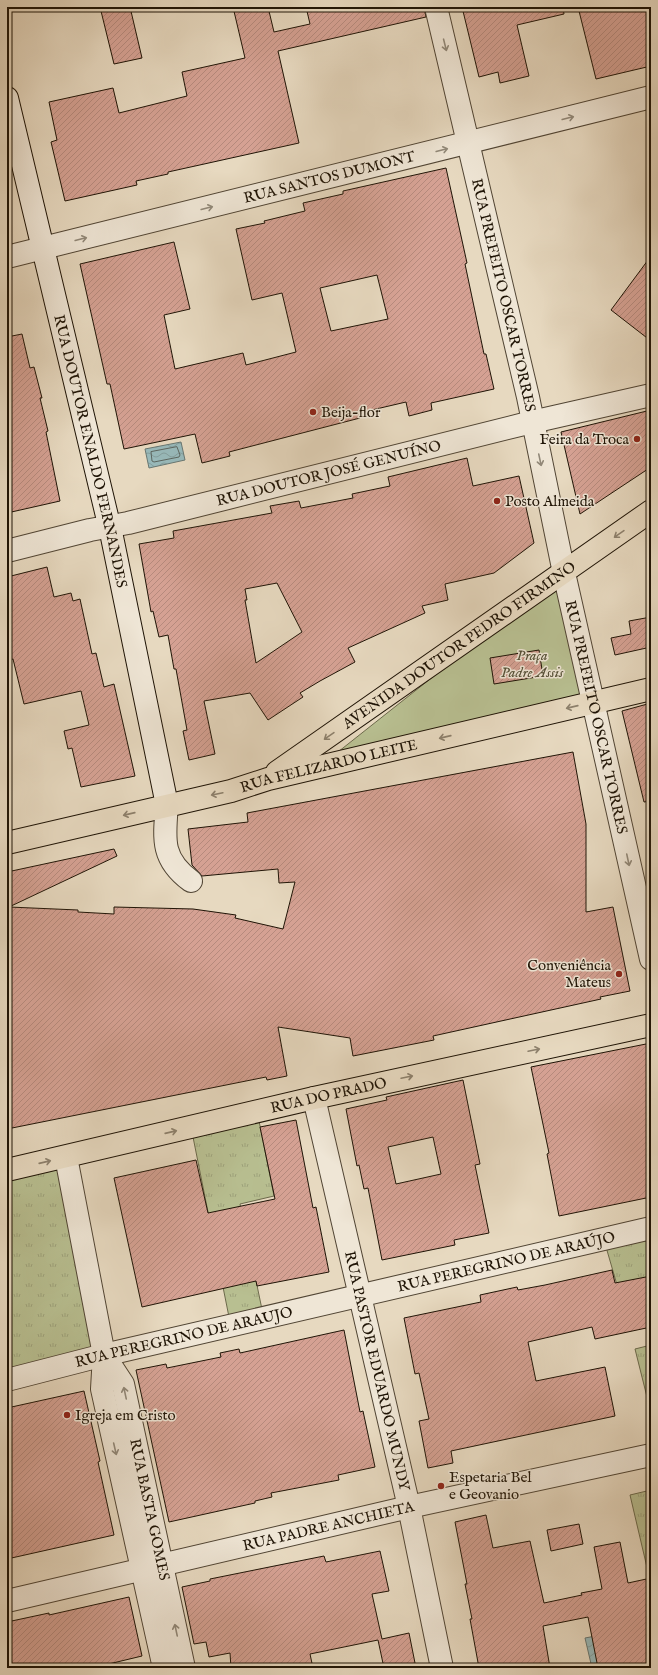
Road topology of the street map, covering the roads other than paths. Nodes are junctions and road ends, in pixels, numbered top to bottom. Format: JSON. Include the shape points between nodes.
{"nodes":[{"id":1,"x":436,"y":7,"type":"edge"},
{"id":2,"x":651,"y":97,"type":"edge"},
{"id":3,"x":7,"y":98,"type":"edge"},
{"id":4,"x":469,"y":143,"type":"junction"},
{"id":5,"x":43,"y":248,"type":"junction"},
{"id":6,"x":7,"y":257,"type":"edge"},
{"id":7,"x":651,"y":395,"type":"edge"},
{"id":8,"x":532,"y":422,"type":"junction"},
{"id":9,"x":651,"y":511,"type":"edge"},
{"id":10,"x":108,"y":526,"type":"junction"},
{"id":11,"x":7,"y":551,"type":"edge"},
{"id":12,"x":564,"y":573,"type":"junction"},
{"id":13,"x":651,"y":689,"type":"edge"},
{"id":14,"x":593,"y":702,"type":"junction"},
{"id":15,"x":268,"y":779,"type":"junction"},
{"id":16,"x":167,"y":805,"type":"junction"},
{"id":17,"x":7,"y":843,"type":"edge"},
{"id":18,"x":191,"y":881,"type":"dead end"},
{"id":19,"x":651,"y":959,"type":"edge"},
{"id":20,"x":651,"y":1025,"type":"edge"},
{"id":21,"x":314,"y":1098,"type":"junction"},
{"id":22,"x":66,"y":1157,"type":"junction"},
{"id":23,"x":7,"y":1170,"type":"edge"},
{"id":24,"x":651,"y":1228,"type":"edge"},
{"id":25,"x":361,"y":1296,"type":"junction"},
{"id":26,"x":104,"y":1355,"type":"junction"},
{"id":27,"x":7,"y":1380,"type":"edge"},
{"id":28,"x":651,"y":1455,"type":"edge"},
{"id":29,"x":409,"y":1507,"type":"junction"},
{"id":30,"x":152,"y":1567,"type":"junction"},
{"id":31,"x":7,"y":1601,"type":"edge"},
{"id":32,"x":164,"y":1668,"type":"edge"},
{"id":33,"x":184,"y":1668,"type":"edge"},
{"id":34,"x":442,"y":1668,"type":"edge"}],
"edges":[{"from":1,"to":4,"type":"street","name":"RUA PREFEITO OSCAR TORRES","one_way":true},
{"from":4,"to":2,"type":"street","name":"RUA SANTOS DUMONT","one_way":true},
{"from":3,"to":5,"type":"street","name":"RUA DOUTOR ENALDO FERNANDES"},
{"from":5,"to":4,"type":"street","name":"RUA SANTOS DUMONT","one_way":true},
{"from":4,"to":8,"type":"street","name":"RUA PREFEITO OSCAR TORRES"},
{"from":5,"to":6,"type":"street","name":"RUA SANTOS DUMONT"},
{"from":5,"to":10,"type":"street","name":"RUA DOUTOR ENALDO FERNANDES"},
{"from":7,"to":8,"type":"street","name":"RUA DOUTOR JOSÉ GENUÍNO"},
{"from":8,"to":10,"type":"street","name":"RUA DOUTOR JOSÉ GENUÍNO"},
{"from":8,"to":12,"type":"street","name":"RUA PREFEITO OSCAR TORRES","one_way":true},
{"from":9,"to":12,"type":"main road","name":"AVENIDA DOUTOR PEDRO FIRMINO","one_way":true},
{"from":10,"to":11,"type":"street","name":"RUA DOUTOR JOSÉ GENUÍNO"},
{"from":10,"to":16,"type":"street","name":"RUA DOUTOR ENALDO FERNANDES"},
{"from":12,"to":14,"type":"street","name":"RUA PREFEITO OSCAR TORRES"},
{"from":12,"to":15,"type":"main road","name":"AVENIDA DOUTOR PEDRO FIRMINO","one_way":true},
{"from":13,"to":14,"type":"main road","name":"RUA FELIZARDO LEITE"},
{"from":14,"to":15,"type":"main road","name":"RUA FELIZARDO LEITE","one_way":true},
{"from":14,"to":19,"type":"street","name":"RUA PREFEITO OSCAR TORRES","one_way":true},
{"from":15,"to":16,"type":"main road","name":"RUA FELIZARDO LEITE","one_way":true,"via":[[231,791]]},
{"from":16,"to":17,"type":"main road","name":"RUA FELIZARDO LEITE","one_way":true},
{"from":16,"to":18,"type":"street","name":"RUA DOUTOR ENALDO FERNANDES","via":[[165,833],[171,862]]},
{"from":21,"to":20,"type":"main road","name":"RUA DO PRADO","one_way":true},
{"from":22,"to":21,"type":"main road","name":"RUA DO PRADO","one_way":true},
{"from":21,"to":25,"type":"street","name":"RUA PASTOR EDUARDO MUNDY"},
{"from":23,"to":22,"type":"main road","name":"RUA DO PRADO","one_way":true},
{"from":22,"to":26,"type":"street","name":"RUA BASTA GOMES"},
{"from":24,"to":25,"type":"street","name":"RUA PEREGRINO DE ARAÚJO"},
{"from":25,"to":26,"type":"street","name":"RUA PEREGRINO DE ARAUJO"},
{"from":25,"to":29,"type":"street","name":"RUA PASTOR EDUARDO MUNDY"},
{"from":26,"to":27,"type":"street","name":"RUA PEREGRINO DE ARAUJO"},
{"from":26,"to":30,"type":"street","name":"RUA BASTA GOMES","via":[[123,1384]]},
{"from":28,"to":29,"type":"street","name":"RUA PADRE ANCHIETA"},
{"from":29,"to":30,"type":"street","name":"RUA PADRE ANCHIETA"},
{"from":29,"to":34,"type":"street","name":"RUA PASTOR EDUARDO MUNDY"},
{"from":30,"to":31,"type":"street","name":"RUA PADRE ANCHIETA"},
{"from":30,"to":32,"type":"street","name":"RUA BASTA GOMES"},
{"from":33,"to":30,"type":"street","name":"RUA BASTA GOMES","one_way":true}]}
